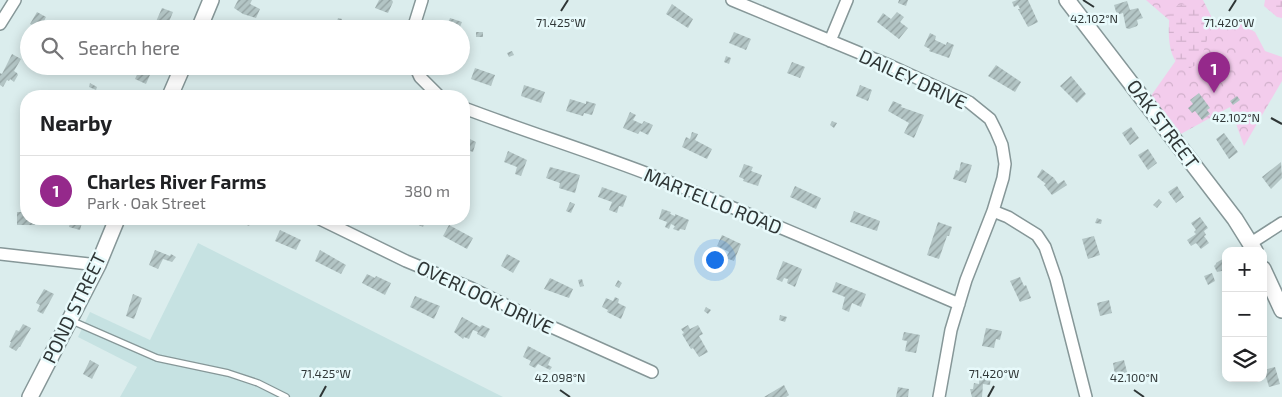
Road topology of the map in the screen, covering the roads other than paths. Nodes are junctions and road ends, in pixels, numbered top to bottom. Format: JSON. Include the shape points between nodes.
{"nodes":[{"id":1,"x":15,"y":0,"type":"edge"},
{"id":2,"x":211,"y":0,"type":"edge"},
{"id":3,"x":422,"y":0,"type":"edge"},
{"id":4,"x":732,"y":0,"type":"edge"},
{"id":5,"x":847,"y":0,"type":"edge"},
{"id":6,"x":1067,"y":0,"type":"edge"},
{"id":7,"x":202,"y":20,"type":"edge"},
{"id":8,"x":416,"y":20,"type":"edge"},
{"id":9,"x":0,"y":24,"type":"edge"},
{"id":10,"x":830,"y":41,"type":"junction"},
{"id":11,"x":179,"y":75,"type":"edge"},
{"id":12,"x":419,"y":75,"type":"edge"},
{"id":13,"x":173,"y":90,"type":"edge"},
{"id":14,"x":433,"y":90,"type":"edge"},
{"id":15,"x":470,"y":110,"type":"edge"},
{"id":16,"x":993,"y":211,"type":"junction"},
{"id":17,"x":1282,"y":223,"type":"edge"},
{"id":18,"x":115,"y":225,"type":"edge"},
{"id":19,"x":333,"y":225,"type":"edge"},
{"id":20,"x":1253,"y":247,"type":"edge"},
{"id":21,"x":0,"y":254,"type":"edge"},
{"id":22,"x":98,"y":265,"type":"junction"},
{"id":23,"x":1267,"y":278,"type":"edge"},
{"id":24,"x":959,"y":304,"type":"junction"},
{"id":25,"x":1282,"y":310,"type":"edge"},
{"id":26,"x":70,"y":320,"type":"junction"},
{"id":27,"x":652,"y":372,"type":"dead end"},
{"id":28,"x":30,"y":397,"type":"edge"},
{"id":29,"x":286,"y":397,"type":"edge"},
{"id":30,"x":939,"y":397,"type":"edge"},
{"id":31,"x":1086,"y":397,"type":"edge"}],
"edges":[{"from":1,"to":9,"type":"street"},
{"from":2,"to":7,"type":"main road"},
{"from":3,"to":8,"type":"street"},
{"from":4,"to":10,"type":"street","name":"DAILEY DRIVE"},
{"from":5,"to":10,"type":"street"},
{"from":6,"to":20,"type":"main road","name":"OAK STREET"},
{"from":10,"to":16,"type":"street","name":"DAILEY DRIVE","via":[[969,102],[990,120],[1002,145],[1005,164]]},
{"from":11,"to":13,"type":"main road"},
{"from":12,"to":14,"type":"street"},
{"from":15,"to":24,"type":"street","name":"MARTELLO ROAD","via":[[607,158],[740,210]]},
{"from":16,"to":24,"type":"street","name":"DAILEY DRIVE"},
{"from":16,"to":31,"type":"street","via":[[1037,235],[1045,247]]},
{"from":17,"to":20,"type":"street"},
{"from":18,"to":22,"type":"main road","name":"POND STREET"},
{"from":19,"to":27,"type":"street","name":"OVERLOOK DRIVE"},
{"from":21,"to":22,"type":"street"},
{"from":22,"to":26,"type":"main road","name":"POND STREET"},
{"from":23,"to":25,"type":"main road"},
{"from":24,"to":30,"type":"street","name":"DAILEY DRIVE"},
{"from":26,"to":28,"type":"main road","name":"POND STREET"},
{"from":26,"to":29,"type":"lane","via":[[149,355],[228,373]]}]}
